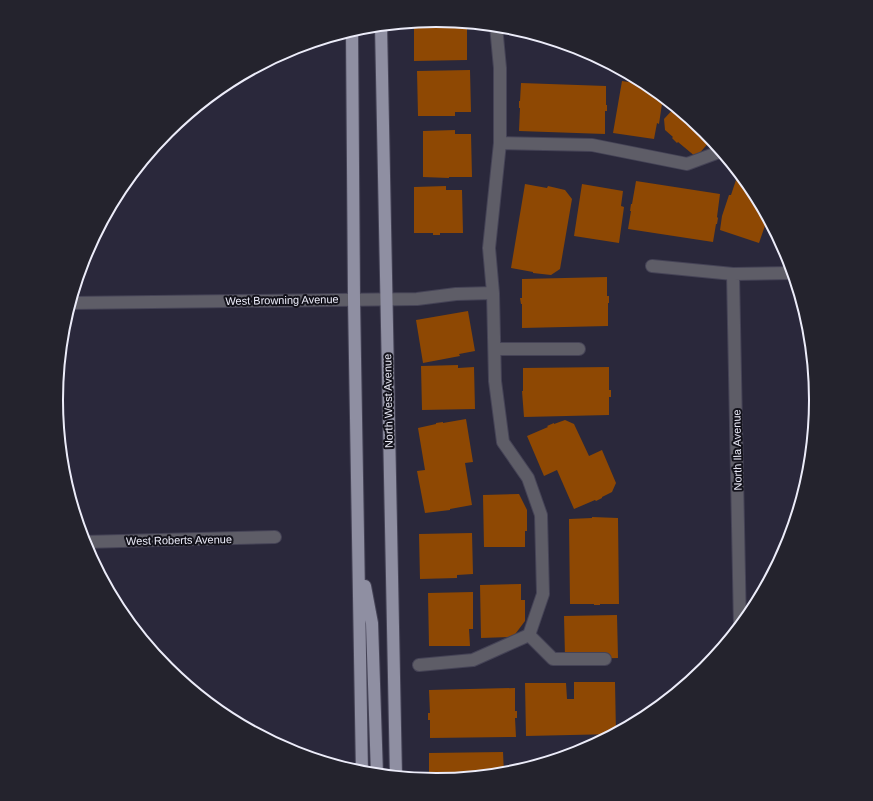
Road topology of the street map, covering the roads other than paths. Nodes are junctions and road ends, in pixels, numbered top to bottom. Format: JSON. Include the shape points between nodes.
{"nodes":[{"id":1,"x":381,"y":31,"type":"edge"},
{"id":2,"x":497,"y":32,"type":"edge"},
{"id":3,"x":352,"y":37,"type":"edge"},
{"id":4,"x":500,"y":143,"type":"junction"},
{"id":5,"x":716,"y":153,"type":"edge"},
{"id":6,"x":652,"y":266,"type":"dead end"},
{"id":7,"x":787,"y":273,"type":"edge"},
{"id":8,"x":733,"y":274,"type":"junction"},
{"id":9,"x":493,"y":293,"type":"junction"},
{"id":10,"x":354,"y":299,"type":"junction"},
{"id":11,"x":386,"y":299,"type":"junction"},
{"id":12,"x":76,"y":303,"type":"edge"},
{"id":13,"x":495,"y":349,"type":"junction"},
{"id":14,"x":579,"y":349,"type":"dead end"},
{"id":15,"x":275,"y":537,"type":"dead end"},
{"id":16,"x":91,"y":542,"type":"edge"},
{"id":17,"x":359,"y":553,"type":"junction"},
{"id":18,"x":740,"y":618,"type":"edge"},
{"id":19,"x":529,"y":635,"type":"junction"},
{"id":20,"x":605,"y":659,"type":"dead end"},
{"id":21,"x":419,"y":665,"type":"dead end"},
{"id":22,"x":362,"y":766,"type":"edge"},
{"id":23,"x":377,"y":769,"type":"edge"},
{"id":24,"x":396,"y":772,"type":"edge"}],
"edges":[{"from":1,"to":11,"type":"main road","name":"North West Avenue"},
{"from":2,"to":4,"type":"street","via":[[500,68]]},
{"from":3,"to":10,"type":"main road"},
{"from":4,"to":5,"type":"street","via":[[592,145],[687,164]]},
{"from":4,"to":9,"type":"street","via":[[489,248]]},
{"from":6,"to":8,"type":"street"},
{"from":7,"to":8,"type":"street"},
{"from":8,"to":18,"type":"street","name":"North Ila Avenue"},
{"from":9,"to":11,"type":"street","name":"West Browning Avenue"},
{"from":9,"to":13,"type":"street"},
{"from":10,"to":11,"type":"street","name":"West Browning Avenue"},
{"from":10,"to":12,"type":"street","name":"West Browning Avenue"},
{"from":10,"to":17,"type":"main road"},
{"from":11,"to":24,"type":"main road","name":"North West Avenue"},
{"from":13,"to":14,"type":"street"},
{"from":13,"to":19,"type":"street","via":[[494,381],[503,442],[528,478],[541,515],[543,594]]},
{"from":15,"to":16,"type":"street","name":"West Roberts Avenue"},
{"from":17,"to":22,"type":"main road"},
{"from":17,"to":23,"type":"main road","via":[[372,623]]},
{"from":19,"to":20,"type":"street","via":[[553,659]]},
{"from":19,"to":21,"type":"street","via":[[474,660]]}]}
